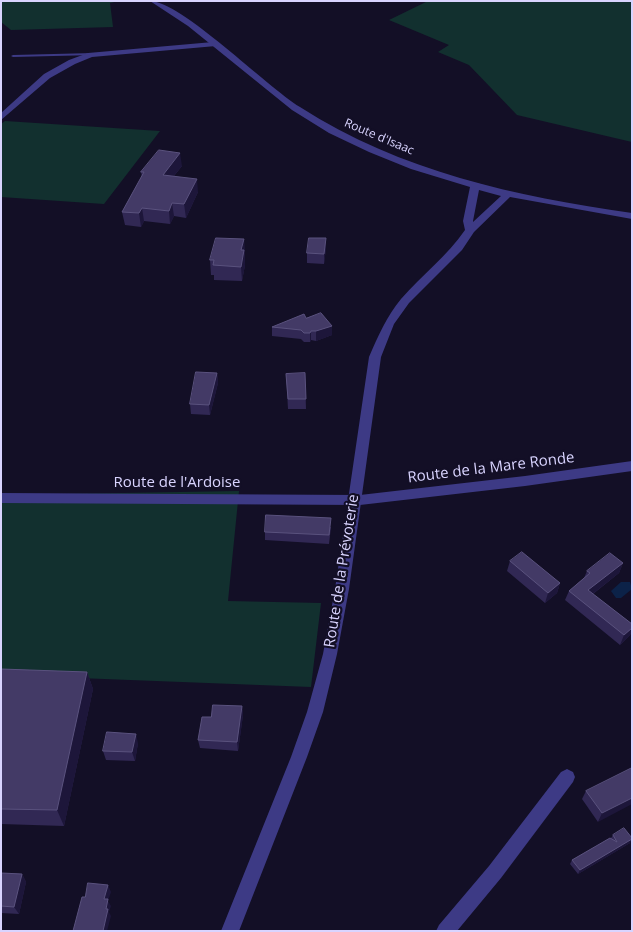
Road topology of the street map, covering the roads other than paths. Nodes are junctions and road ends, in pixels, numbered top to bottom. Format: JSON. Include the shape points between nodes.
{"nodes":[{"id":1,"x":153,"y":1,"type":"edge"},
{"id":2,"x":213,"y":44,"type":"junction"},
{"id":3,"x":95,"y":54,"type":"junction"},
{"id":4,"x":13,"y":56,"type":"dead end"},
{"id":5,"x":1,"y":118,"type":"edge"},
{"id":6,"x":475,"y":185,"type":"junction"},
{"id":7,"x":508,"y":194,"type":"junction"},
{"id":8,"x":632,"y":216,"type":"edge"},
{"id":9,"x":470,"y":230,"type":"junction"},
{"id":10,"x":632,"y":466,"type":"edge"},
{"id":11,"x":1,"y":498,"type":"edge"},
{"id":12,"x":353,"y":500,"type":"junction"},
{"id":13,"x":567,"y":778,"type":"dead end"},
{"id":14,"x":230,"y":931,"type":"edge"},
{"id":15,"x":445,"y":931,"type":"edge"}],
"edges":[{"from":1,"to":2,"type":"street","name":"Route d'Isaac"},
{"from":2,"to":3,"type":"street"},
{"from":2,"to":6,"type":"street","name":"Route d'Isaac","via":[[294,107],[337,133],[401,161]]},
{"from":3,"to":4,"type":"lane"},
{"from":3,"to":5,"type":"street","via":[[47,76]]},
{"from":6,"to":7,"type":"street","name":"Route d'Isaac"},
{"from":6,"to":9,"type":"street","via":[[468,221]]},
{"from":7,"to":8,"type":"street","name":"Route d'Isaac"},
{"from":7,"to":9,"type":"street","name":"Route de la Prévoterie"},
{"from":9,"to":12,"type":"street","name":"Route de la Prévoterie","via":[[458,248],[404,301],[384,332],[371,371]]},
{"from":10,"to":12,"type":"street","name":"Route de la Mare Ronde"},
{"from":11,"to":12,"type":"street","name":"Route de l'Ardoise"},
{"from":12,"to":14,"type":"street","name":"Route de la Prévoterie","via":[[340,599],[315,712]]},
{"from":13,"to":15,"type":"street"}]}
